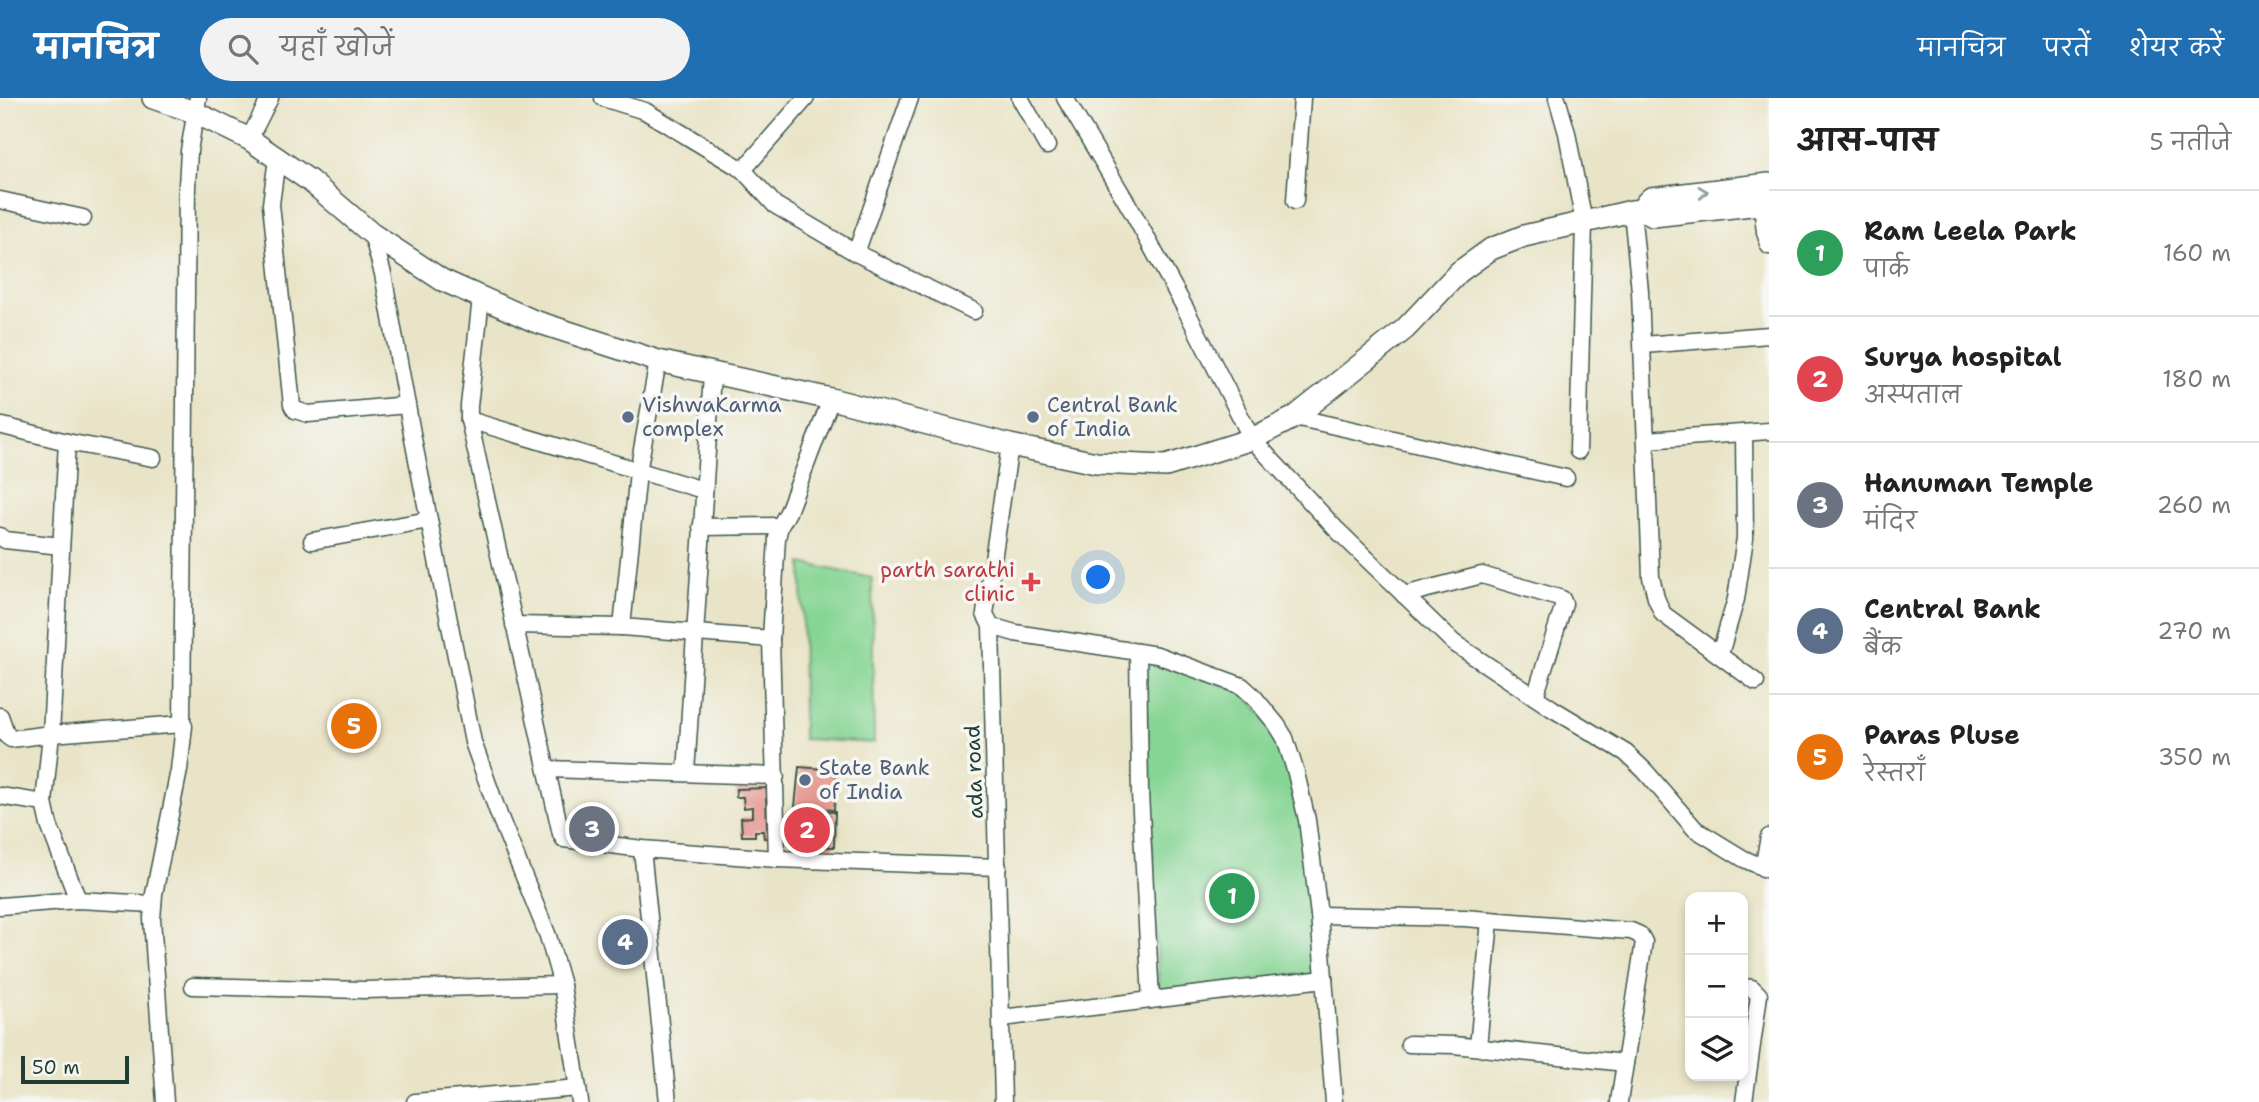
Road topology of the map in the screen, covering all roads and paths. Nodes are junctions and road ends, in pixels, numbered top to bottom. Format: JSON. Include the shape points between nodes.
{"nodes":[{"id":1,"x":153,"y":98,"type":"edge"},
{"id":2,"x":270,"y":98,"type":"edge"},
{"id":3,"x":603,"y":98,"type":"edge"},
{"id":4,"x":806,"y":98,"type":"edge"},
{"id":5,"x":910,"y":98,"type":"edge"},
{"id":6,"x":1020,"y":98,"type":"edge"},
{"id":7,"x":1065,"y":98,"type":"edge"},
{"id":8,"x":1301,"y":98,"type":"edge"},
{"id":9,"x":1557,"y":98,"type":"edge"},
{"id":10,"x":196,"y":105,"type":"edge"},
{"id":11,"x":649,"y":105,"type":"edge"},
{"id":12,"x":249,"y":139,"type":"junction"},
{"id":13,"x":1047,"y":146,"type":"dead end"},
{"id":14,"x":277,"y":158,"type":"junction"},
{"id":15,"x":743,"y":170,"type":"junction"},
{"id":16,"x":1767,"y":197,"type":"edge"},
{"id":17,"x":0,"y":200,"type":"edge"},
{"id":18,"x":1295,"y":201,"type":"dead end"},
{"id":19,"x":1637,"y":210,"type":"junction"},
{"id":20,"x":83,"y":218,"type":"dead end"},
{"id":21,"x":1584,"y":223,"type":"junction"},
{"id":22,"x":372,"y":234,"type":"junction"},
{"id":23,"x":1769,"y":246,"type":"edge"},
{"id":24,"x":856,"y":253,"type":"junction"},
{"id":25,"x":481,"y":298,"type":"junction"},
{"id":26,"x":974,"y":311,"type":"dead end"},
{"id":27,"x":1769,"y":335,"type":"edge"},
{"id":28,"x":1643,"y":345,"type":"junction"},
{"id":29,"x":658,"y":361,"type":"junction"},
{"id":30,"x":712,"y":374,"type":"junction"},
{"id":31,"x":831,"y":400,"type":"junction"},
{"id":32,"x":407,"y":405,"type":"junction"},
{"id":33,"x":1295,"y":418,"type":"junction"},
{"id":34,"x":469,"y":420,"type":"junction"},
{"id":35,"x":3,"y":426,"type":"dead end"},
{"id":36,"x":1769,"y":431,"type":"edge"},
{"id":37,"x":1744,"y":433,"type":"junction"},
{"id":38,"x":1252,"y":439,"type":"junction"},
{"id":39,"x":1646,"y":440,"type":"junction"},
{"id":40,"x":67,"y":442,"type":"junction"},
{"id":41,"x":1010,"y":444,"type":"junction"},
{"id":42,"x":1578,"y":452,"type":"dead end"},
{"id":43,"x":153,"y":458,"type":"dead end"},
{"id":44,"x":638,"y":472,"type":"junction"},
{"id":45,"x":1566,"y":478,"type":"dead end"},
{"id":46,"x":703,"y":490,"type":"junction"},
{"id":47,"x":429,"y":520,"type":"junction"},
{"id":48,"x":780,"y":526,"type":"junction"},
{"id":49,"x":701,"y":527,"type":"junction"},
{"id":50,"x":0,"y":536,"type":"edge"},
{"id":51,"x":312,"y":541,"type":"dead end"},
{"id":52,"x":61,"y":546,"type":"junction"},
{"id":53,"x":1404,"y":595,"type":"junction"},
{"id":54,"x":514,"y":625,"type":"junction"},
{"id":55,"x":990,"y":626,"type":"junction"},
{"id":56,"x":622,"y":627,"type":"junction"},
{"id":57,"x":695,"y":632,"type":"junction"},
{"id":58,"x":771,"y":639,"type":"junction"},
{"id":59,"x":1138,"y":652,"type":"junction"},
{"id":60,"x":1720,"y":654,"type":"junction"},
{"id":61,"x":1756,"y":682,"type":"dead end"},
{"id":62,"x":1535,"y":697,"type":"junction"},
{"id":63,"x":0,"y":716,"type":"edge"},
{"id":64,"x":174,"y":725,"type":"junction"},
{"id":65,"x":51,"y":734,"type":"junction"},
{"id":66,"x":547,"y":769,"type":"junction"},
{"id":67,"x":687,"y":773,"type":"junction"},
{"id":68,"x":776,"y":776,"type":"junction"},
{"id":69,"x":0,"y":796,"type":"edge"},
{"id":70,"x":44,"y":803,"type":"junction"},
{"id":71,"x":1769,"y":837,"type":"edge"},
{"id":72,"x":642,"y":849,"type":"junction"},
{"id":73,"x":777,"y":859,"type":"junction"},
{"id":74,"x":998,"y":867,"type":"junction"},
{"id":75,"x":1766,"y":869,"type":"edge"},
{"id":76,"x":78,"y":900,"type":"junction"},
{"id":77,"x":142,"y":903,"type":"junction"},
{"id":78,"x":0,"y":906,"type":"edge"},
{"id":79,"x":1319,"y":915,"type":"junction"},
{"id":80,"x":1490,"y":920,"type":"junction"},
{"id":81,"x":1324,"y":979,"type":"junction"},
{"id":82,"x":562,"y":985,"type":"junction"},
{"id":83,"x":193,"y":986,"type":"dead end"},
{"id":84,"x":1748,"y":989,"type":"edge"},
{"id":85,"x":1152,"y":1000,"type":"junction"},
{"id":86,"x":1002,"y":1018,"type":"junction"},
{"id":87,"x":1409,"y":1044,"type":"dead end"},
{"id":88,"x":1478,"y":1047,"type":"junction"},
{"id":89,"x":1625,"y":1063,"type":"junction"},
{"id":90,"x":579,"y":1095,"type":"edge"},
{"id":91,"x":165,"y":1102,"type":"edge"},
{"id":92,"x":415,"y":1102,"type":"edge"},
{"id":93,"x":668,"y":1102,"type":"edge"},
{"id":94,"x":1003,"y":1102,"type":"edge"},
{"id":95,"x":1334,"y":1102,"type":"edge"},
{"id":96,"x":1619,"y":1102,"type":"edge"},
{"id":97,"x":1744,"y":1102,"type":"edge"}],
"edges":[{"from":1,"to":10,"type":"main road"},
{"from":2,"to":12,"type":"street"},
{"from":3,"to":11,"type":"street"},
{"from":4,"to":15,"type":"street"},
{"from":5,"to":24,"type":"street"},
{"from":6,"to":13,"type":"street"},
{"from":7,"to":38,"type":"street","via":[[1133,213]]},
{"from":8,"to":18,"type":"street"},
{"from":9,"to":21,"type":"street"},
{"from":10,"to":12,"type":"main road"},
{"from":10,"to":64,"type":"street","via":[[187,186]]},
{"from":11,"to":15,"type":"street"},
{"from":12,"to":14,"type":"main road"},
{"from":14,"to":22,"type":"main road"},
{"from":14,"to":32,"type":"street","via":[[271,204],[292,405],[308,414]]},
{"from":15,"to":24,"type":"street","via":[[775,205]]},
{"from":16,"to":19,"type":"main road","via":[[1651,198]]},
{"from":16,"to":23,"type":"street"},
{"from":17,"to":20,"type":"street"},
{"from":19,"to":21,"type":"main road"},
{"from":19,"to":28,"type":"street"},
{"from":21,"to":33,"type":"main road","via":[[1524,236],[1491,249],[1459,272],[1405,329]]},
{"from":21,"to":42,"type":"street"},
{"from":22,"to":25,"type":"main road"},
{"from":22,"to":32,"type":"street"},
{"from":24,"to":26,"type":"street"},
{"from":25,"to":29,"type":"main road","via":[[534,321]]},
{"from":25,"to":34,"type":"street"},
{"from":27,"to":28,"type":"street"},
{"from":28,"to":39,"type":"street"},
{"from":29,"to":30,"type":"main road"},
{"from":29,"to":44,"type":"street"},
{"from":30,"to":31,"type":"main road"},
{"from":30,"to":46,"type":"street"},
{"from":31,"to":41,"type":"main road"},
{"from":31,"to":48,"type":"street"},
{"from":32,"to":47,"type":"street"},
{"from":33,"to":38,"type":"main road"},
{"from":33,"to":45,"type":"street"},
{"from":34,"to":44,"type":"street"},
{"from":34,"to":54,"type":"street"},
{"from":35,"to":40,"type":"street"},
{"from":36,"to":37,"type":"street"},
{"from":37,"to":39,"type":"street"},
{"from":37,"to":60,"type":"street","via":[[1745,538],[1736,599]]},
{"from":38,"to":41,"type":"main road","via":[[1166,466],[1096,463]]},
{"from":38,"to":53,"type":"street"},
{"from":39,"to":60,"type":"street","via":[[1651,577],[1656,598],[1663,614]]},
{"from":40,"to":43,"type":"street"},
{"from":40,"to":52,"type":"street"},
{"from":41,"to":55,"type":"street","name":"ada road","via":[[985,614]]},
{"from":44,"to":46,"type":"street"},
{"from":44,"to":56,"type":"street"},
{"from":46,"to":49,"type":"street"},
{"from":47,"to":51,"type":"street"},
{"from":47,"to":82,"type":"street","via":[[473,742],[548,936]]},
{"from":48,"to":49,"type":"street"},
{"from":48,"to":58,"type":"street"},
{"from":49,"to":57,"type":"street"},
{"from":50,"to":52,"type":"street"},
{"from":52,"to":65,"type":"street"},
{"from":53,"to":62,"type":"street","via":[[1454,643]]},
{"from":53,"to":62,"type":"street","via":[[1482,575],[1562,599]]},
{"from":54,"to":56,"type":"street"},
{"from":54,"to":66,"type":"street"},
{"from":55,"to":59,"type":"street"},
{"from":55,"to":74,"type":"street","name":"ada road"},
{"from":56,"to":57,"type":"street"},
{"from":57,"to":58,"type":"street"},
{"from":57,"to":67,"type":"street"},
{"from":58,"to":68,"type":"street"},
{"from":59,"to":79,"type":"street","via":[[1242,686],[1277,724],[1303,799]]},
{"from":59,"to":85,"type":"street","via":[[1140,793]]},
{"from":60,"to":61,"type":"street"},
{"from":62,"to":75,"type":"street","via":[[1626,753],[1704,836]]},
{"from":63,"to":65,"type":"street","via":[[11,739]]},
{"from":64,"to":65,"type":"street"},
{"from":64,"to":77,"type":"street","via":[[184,726],[179,770]]},
{"from":65,"to":70,"type":"street"},
{"from":66,"to":67,"type":"street"},
{"from":66,"to":72,"type":"street","via":[[564,839]]},
{"from":67,"to":68,"type":"street"},
{"from":68,"to":73,"type":"street"},
{"from":69,"to":70,"type":"street"},
{"from":70,"to":76,"type":"street"},
{"from":71,"to":75,"type":"street"},
{"from":72,"to":73,"type":"street"},
{"from":72,"to":93,"type":"street"},
{"from":73,"to":74,"type":"street"},
{"from":74,"to":86,"type":"street","name":"ada road"},
{"from":76,"to":77,"type":"street"},
{"from":76,"to":78,"type":"street"},
{"from":77,"to":91,"type":"street","via":[[152,919]]},
{"from":79,"to":80,"type":"street"},
{"from":79,"to":81,"type":"street"},
{"from":80,"to":88,"type":"street"},
{"from":80,"to":89,"type":"street","via":[[1640,935],[1644,943]]},
{"from":81,"to":85,"type":"street"},
{"from":81,"to":95,"type":"street"},
{"from":82,"to":83,"type":"street"},
{"from":82,"to":90,"type":"street"},
{"from":84,"to":97,"type":"street","via":[[1759,995]]},
{"from":85,"to":86,"type":"street"},
{"from":86,"to":94,"type":"street","name":"ada road"},
{"from":87,"to":88,"type":"street"},
{"from":88,"to":89,"type":"street"},
{"from":89,"to":96,"type":"street"},
{"from":90,"to":92,"type":"street"}]}
